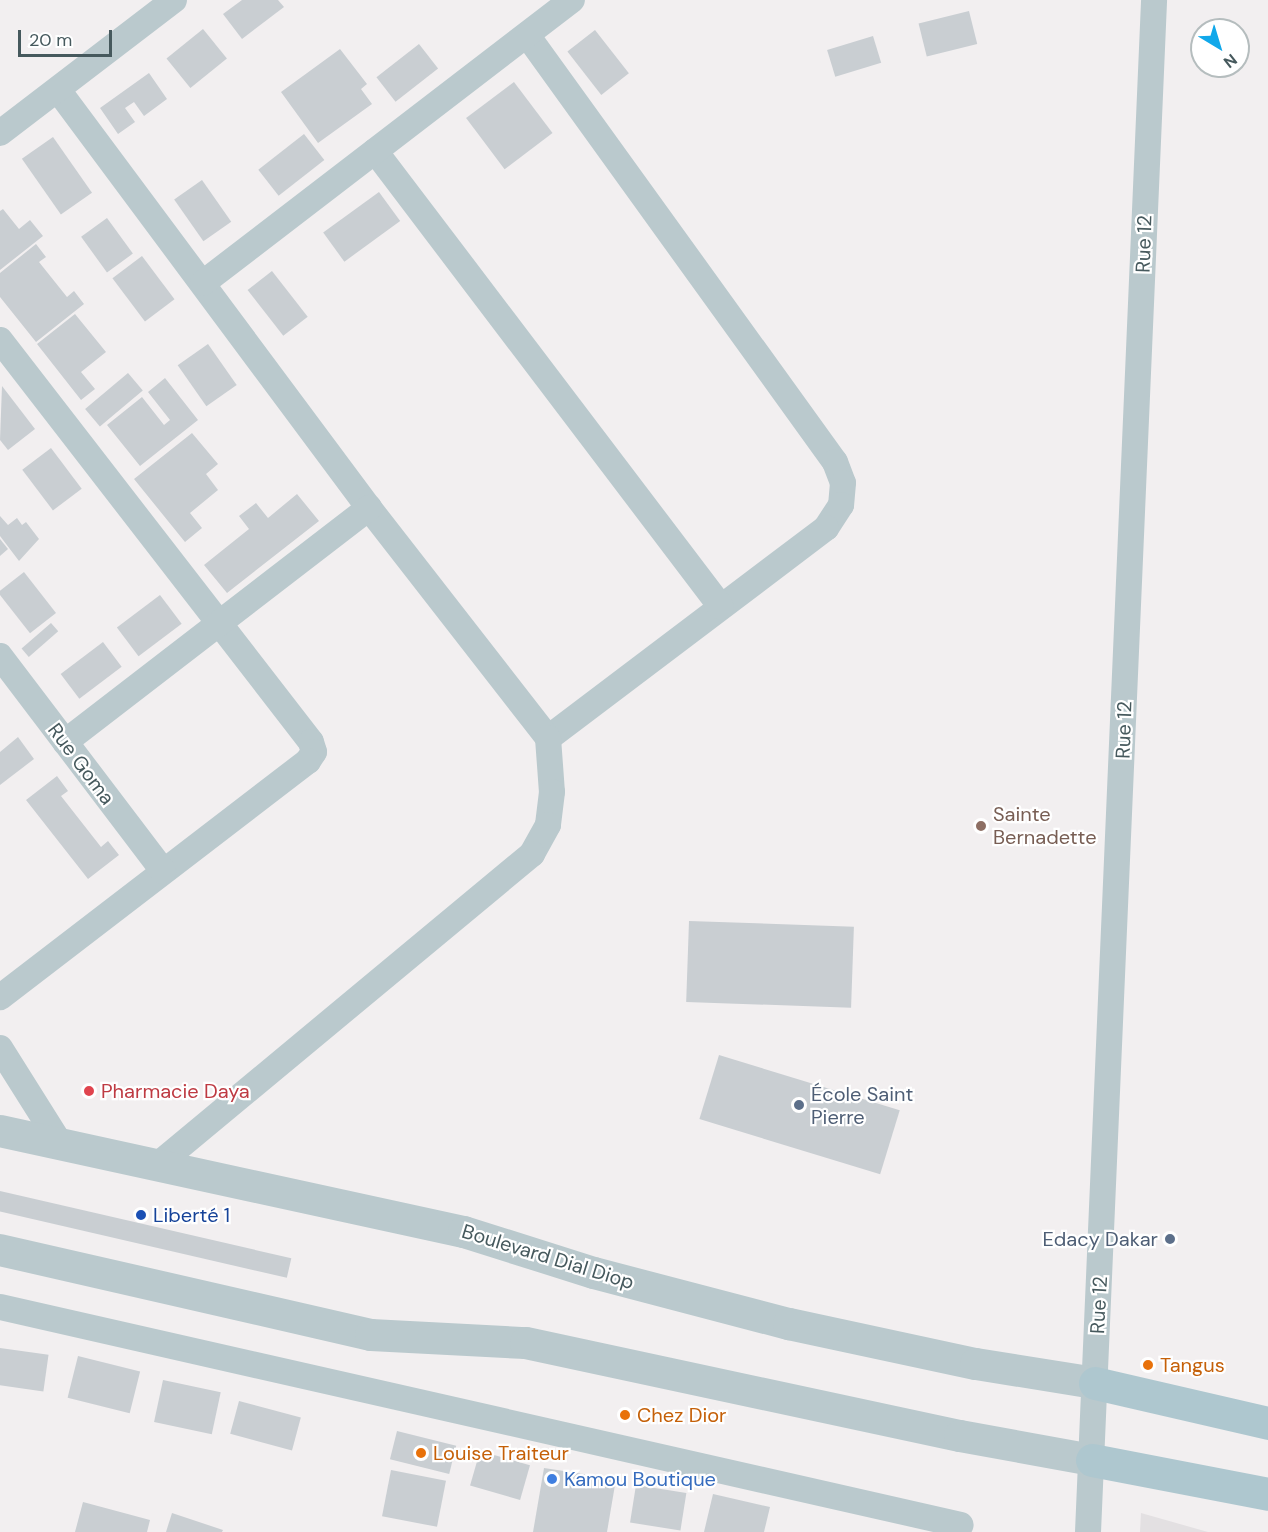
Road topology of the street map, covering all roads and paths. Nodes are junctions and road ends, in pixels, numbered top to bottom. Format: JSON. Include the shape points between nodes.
{"nodes":[{"id":1,"x":174,"y":0,"type":"edge"},
{"id":2,"x":572,"y":0,"type":"edge"},
{"id":3,"x":1154,"y":0,"type":"edge"},
{"id":4,"x":527,"y":35,"type":"junction"},
{"id":5,"x":58,"y":90,"type":"junction"},
{"id":6,"x":0,"y":133,"type":"edge"},
{"id":7,"x":375,"y":150,"type":"junction"},
{"id":8,"x":203,"y":283,"type":"junction"},
{"id":9,"x":0,"y":340,"type":"edge"},
{"id":10,"x":369,"y":508,"type":"junction"},
{"id":11,"x":721,"y":607,"type":"junction"},
{"id":12,"x":220,"y":623,"type":"junction"},
{"id":13,"x":0,"y":656,"type":"edge"},
{"id":14,"x":548,"y":738,"type":"junction"},
{"id":15,"x":65,"y":742,"type":"junction"},
{"id":16,"x":163,"y":871,"type":"junction"},
{"id":17,"x":0,"y":997,"type":"edge"},
{"id":18,"x":0,"y":1048,"type":"edge"},
{"id":19,"x":0,"y":1131,"type":"edge"},
{"id":20,"x":61,"y":1145,"type":"junction"},
{"id":21,"x":158,"y":1165,"type":"junction"},
{"id":22,"x":0,"y":1250,"type":"edge"},
{"id":23,"x":0,"y":1307,"type":"edge"},
{"id":24,"x":1095,"y":1383,"type":"junction"},
{"id":25,"x":1268,"y":1423,"type":"edge"},
{"id":26,"x":1092,"y":1460,"type":"junction"},
{"id":27,"x":1268,"y":1494,"type":"edge"},
{"id":28,"x":961,"y":1524,"type":"dead end"},
{"id":29,"x":1088,"y":1532,"type":"edge"}],
"edges":[{"from":1,"to":5,"type":"street"},
{"from":2,"to":4,"type":"street"},
{"from":3,"to":24,"type":"street","name":"Rue 12"},
{"from":4,"to":7,"type":"street"},
{"from":4,"to":11,"type":"street","via":[[835,462],[843,483],[841,505],[826,528]]},
{"from":5,"to":6,"type":"street"},
{"from":5,"to":8,"type":"street"},
{"from":7,"to":8,"type":"street"},
{"from":7,"to":11,"type":"street"},
{"from":8,"to":10,"type":"street"},
{"from":9,"to":12,"type":"street"},
{"from":10,"to":12,"type":"street"},
{"from":10,"to":14,"type":"street"},
{"from":11,"to":14,"type":"street"},
{"from":12,"to":15,"type":"street"},
{"from":12,"to":16,"type":"street","via":[[311,742],[314,752],[308,761]]},
{"from":13,"to":15,"type":"street","name":"Rue Goma"},
{"from":14,"to":21,"type":"street","via":[[552,792],[548,825],[532,854]]},
{"from":15,"to":16,"type":"street","name":"Rue Goma"},
{"from":16,"to":17,"type":"street"},
{"from":18,"to":20,"type":"street"},
{"from":19,"to":20,"type":"street","name":"Boulevard Dial Diop"},
{"from":20,"to":21,"type":"street","name":"Boulevard Dial Diop"},
{"from":21,"to":24,"type":"street","name":"Boulevard Dial Diop","via":[[464,1232],[594,1273],[789,1324],[976,1364]]},
{"from":22,"to":26,"type":"street","via":[[371,1335],[526,1343],[960,1436]]},
{"from":23,"to":28,"type":"street"},
{"from":24,"to":25,"type":"main road"},
{"from":24,"to":26,"type":"street","name":"Rue 12"},
{"from":26,"to":27,"type":"main road"},
{"from":26,"to":29,"type":"street","name":"Rue 12"}]}
